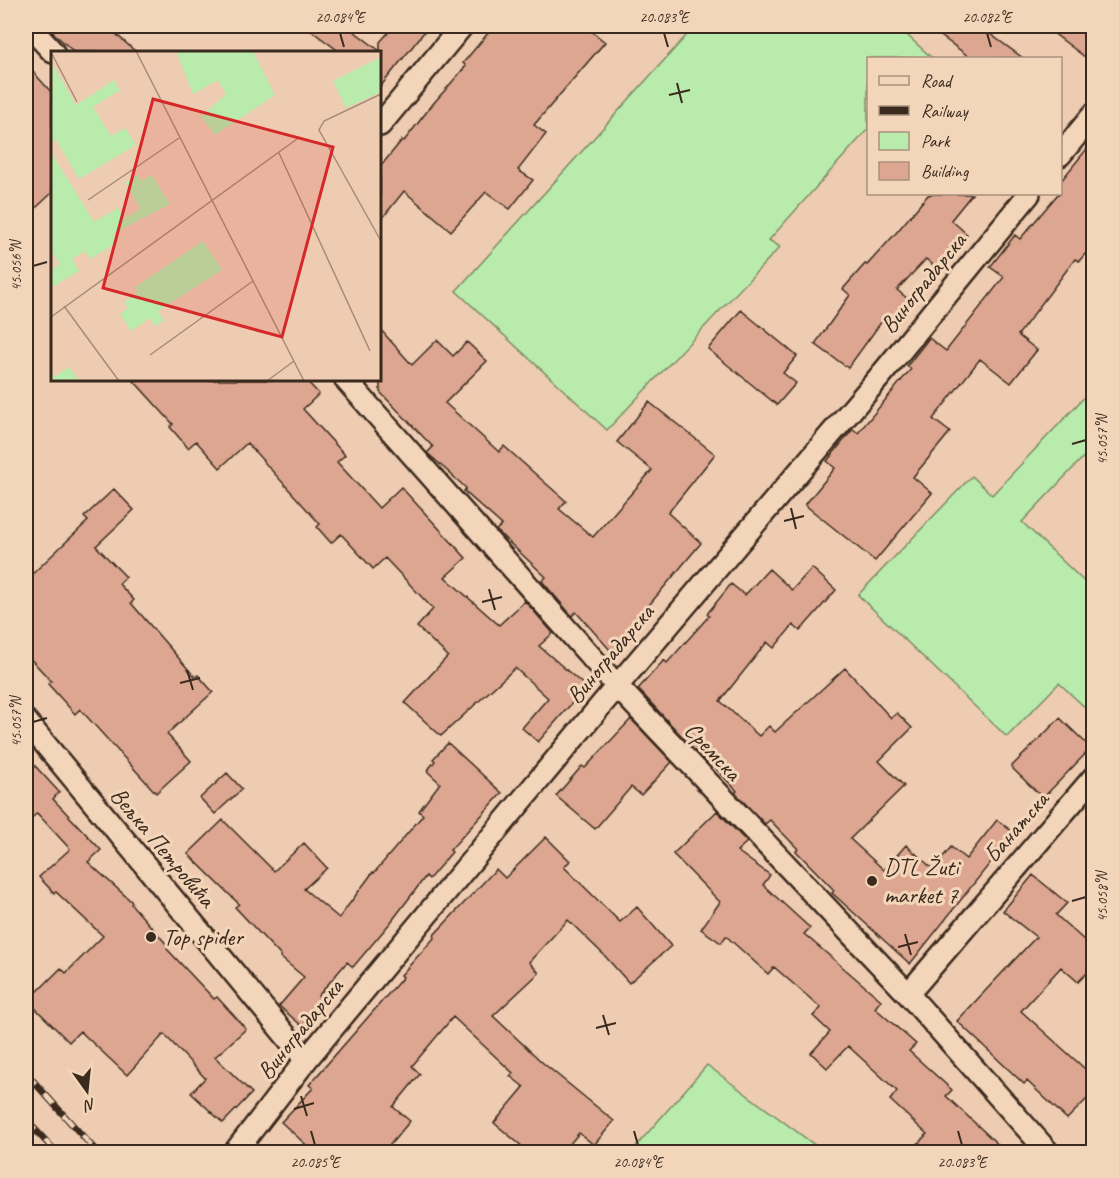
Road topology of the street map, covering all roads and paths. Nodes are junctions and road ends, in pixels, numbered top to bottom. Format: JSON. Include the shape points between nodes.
{"nodes":[{"id":1,"x":28,"y":26,"type":"edge"},
{"id":2,"x":462,"y":26,"type":"edge"},
{"id":3,"x":52,"y":51,"type":"edge"},
{"id":4,"x":1094,"y":114,"type":"edge"},
{"id":5,"x":381,"y":124,"type":"edge"},
{"id":6,"x":1062,"y":152,"type":"edge"},
{"id":7,"x":1028,"y":195,"type":"edge"},
{"id":8,"x":347,"y":381,"type":"edge"},
{"id":9,"x":616,"y":686,"type":"junction"},
{"id":10,"x":26,"y":721,"type":"edge"},
{"id":11,"x":1094,"y":777,"type":"edge"},
{"id":12,"x":908,"y":994,"type":"junction"},
{"id":13,"x":306,"y":1060,"type":"junction"},
{"id":14,"x":236,"y":1152,"type":"edge"},
{"id":15,"x":1048,"y":1152,"type":"edge"}],
"edges":[{"from":1,"to":3,"type":"street"},
{"from":2,"to":5,"type":"street"},
{"from":4,"to":6,"type":"street"},
{"from":7,"to":9,"type":"street","name":"Виноградарска","via":[[882,375]]},
{"from":8,"to":9,"type":"street","name":"Сремска"},
{"from":9,"to":12,"type":"street","name":"Сремска"},
{"from":9,"to":13,"type":"street","name":"Виноградарска"},
{"from":10,"to":13,"type":"street","name":"Вељка Петровића"},
{"from":11,"to":12,"type":"street","name":"Банатска"},
{"from":12,"to":15,"type":"street","name":"Сремска"},
{"from":13,"to":14,"type":"street","name":"Виноградарска"}]}
